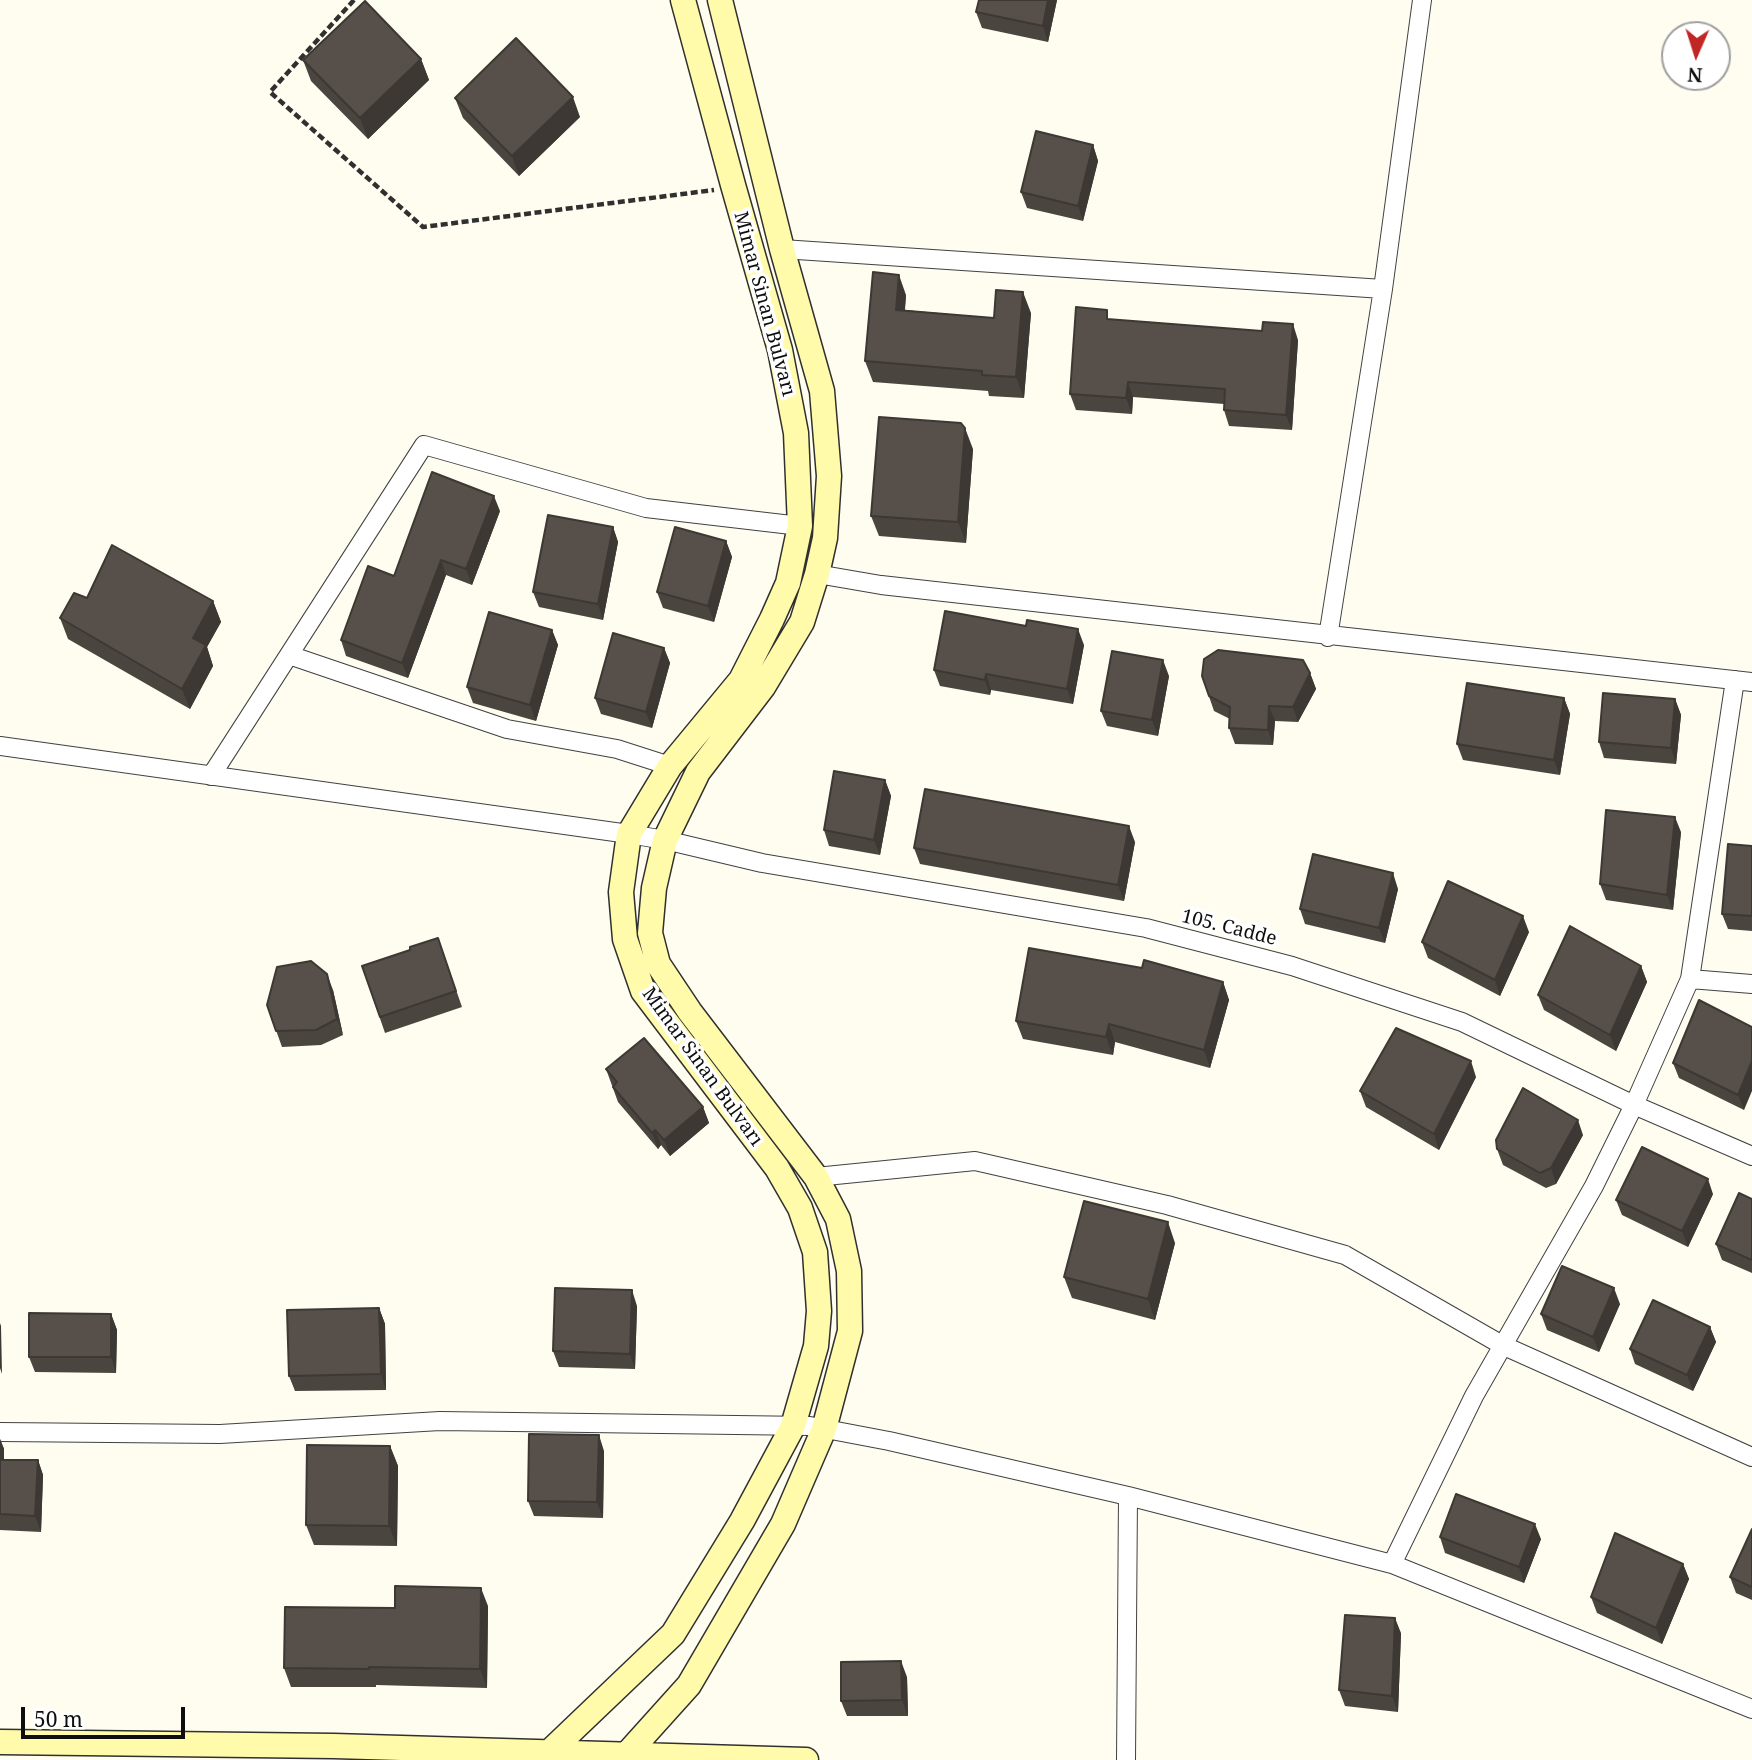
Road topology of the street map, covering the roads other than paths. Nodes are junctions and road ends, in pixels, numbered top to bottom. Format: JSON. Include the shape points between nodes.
{"nodes":[{"id":1,"x":683,"y":0,"type":"edge"},
{"id":2,"x":720,"y":0,"type":"edge"},
{"id":3,"x":1422,"y":0,"type":"edge"},
{"id":4,"x":782,"y":249,"type":"junction"},
{"id":5,"x":1383,"y":289,"type":"junction"},
{"id":6,"x":800,"y":527,"type":"junction"},
{"id":7,"x":817,"y":574,"type":"junction"},
{"id":8,"x":1328,"y":637,"type":"junction"},
{"id":9,"x":289,"y":655,"type":"junction"},
{"id":10,"x":1744,"y":681,"type":"edge"},
{"id":11,"x":0,"y":746,"type":"edge"},
{"id":12,"x":670,"y":766,"type":"junction"},
{"id":13,"x":211,"y":776,"type":"junction"},
{"id":14,"x":629,"y":834,"type":"junction"},
{"id":15,"x":665,"y":840,"type":"junction"},
{"id":16,"x":1690,"y":979,"type":"junction"},
{"id":17,"x":1752,"y":984,"type":"edge"},
{"id":18,"x":1634,"y":1105,"type":"junction"},
{"id":19,"x":1752,"y":1156,"type":"edge"},
{"id":20,"x":816,"y":1177,"type":"junction"},
{"id":21,"x":1502,"y":1345,"type":"junction"},
{"id":22,"x":793,"y":1426,"type":"junction"},
{"id":23,"x":824,"y":1429,"type":"junction"},
{"id":24,"x":0,"y":1432,"type":"edge"},
{"id":25,"x":1752,"y":1457,"type":"edge"},
{"id":26,"x":1128,"y":1496,"type":"junction"},
{"id":27,"x":1392,"y":1564,"type":"junction"},
{"id":28,"x":1752,"y":1709,"type":"edge"},
{"id":29,"x":0,"y":1742,"type":"edge"},
{"id":30,"x":546,"y":1756,"type":"edge"},
{"id":31,"x":621,"y":1757,"type":"edge"},
{"id":32,"x":806,"y":1760,"type":"edge"},
{"id":33,"x":1126,"y":1760,"type":"edge"}],
"edges":[{"from":1,"to":6,"type":"main road","name":"Mimar Sinan Bulvarı","via":[[780,350],[796,433]]},
{"from":2,"to":4,"type":"main road","name":"Mimar Sinan Bulvarı"},
{"from":3,"to":5,"type":"street"},
{"from":4,"to":5,"type":"street"},
{"from":4,"to":7,"type":"main road","name":"Mimar Sinan Bulvarı","via":[[822,391],[828,476],[825,538]]},
{"from":5,"to":8,"type":"street"},
{"from":6,"to":9,"type":"street","via":[[646,508],[424,445]]},
{"from":6,"to":12,"type":"main road","name":"Mimar Sinan Bulvarı","via":[[788,583],[741,680]]},
{"from":7,"to":8,"type":"street"},
{"from":7,"to":15,"type":"main road","name":"Mimar Sinan Bulvarı","via":[[802,622],[763,687],[698,772]]},
{"from":8,"to":10,"type":"street"},
{"from":9,"to":12,"type":"street","via":[[507,729],[617,749]]},
{"from":9,"to":13,"type":"street"},
{"from":10,"to":16,"type":"street"},
{"from":11,"to":13,"type":"street","name":"105. Cadde"},
{"from":12,"to":14,"type":"main road","name":"Mimar Sinan Bulvarı"},
{"from":13,"to":14,"type":"street","name":"105. Cadde"},
{"from":14,"to":15,"type":"street","name":"105. Cadde"},
{"from":14,"to":22,"type":"main road","name":"Mimar Sinan Bulvarı","via":[[621,892],[625,939],[643,991],[777,1168],[800,1208],[815,1252],[816,1346]]},
{"from":15,"to":18,"type":"street","name":"105. Cadde","via":[[762,863],[1146,928],[1292,966],[1462,1022]]},
{"from":15,"to":20,"type":"main road","name":"Mimar Sinan Bulvarı","via":[[650,933],[658,964]]},
{"from":16,"to":17,"type":"street"},
{"from":16,"to":18,"type":"street"},
{"from":18,"to":19,"type":"street","name":"105. Cadde"},
{"from":18,"to":21,"type":"street","via":[[1594,1186]]},
{"from":20,"to":21,"type":"street","via":[[975,1161],[1167,1205],[1345,1255]]},
{"from":20,"to":23,"type":"main road","name":"Mimar Sinan Bulvarı","via":[[838,1219],[849,1271],[850,1331]]},
{"from":21,"to":25,"type":"street"},
{"from":21,"to":27,"type":"street"},
{"from":22,"to":23,"type":"street"},
{"from":22,"to":24,"type":"street","via":[[440,1421],[220,1434]]},
{"from":22,"to":30,"type":"main road","name":"Mimar Sinan Bulvarı","via":[[742,1521],[673,1633]]},
{"from":23,"to":26,"type":"street"},
{"from":23,"to":31,"type":"main road","name":"Mimar Sinan Bulvarı","via":[[783,1524],[689,1685]]},
{"from":26,"to":27,"type":"street"},
{"from":26,"to":33,"type":"street"},
{"from":27,"to":28,"type":"street"},
{"from":29,"to":30,"type":"main road","via":[[334,1746]]},
{"from":30,"to":31,"type":"main road"},
{"from":31,"to":32,"type":"main road"}]}
